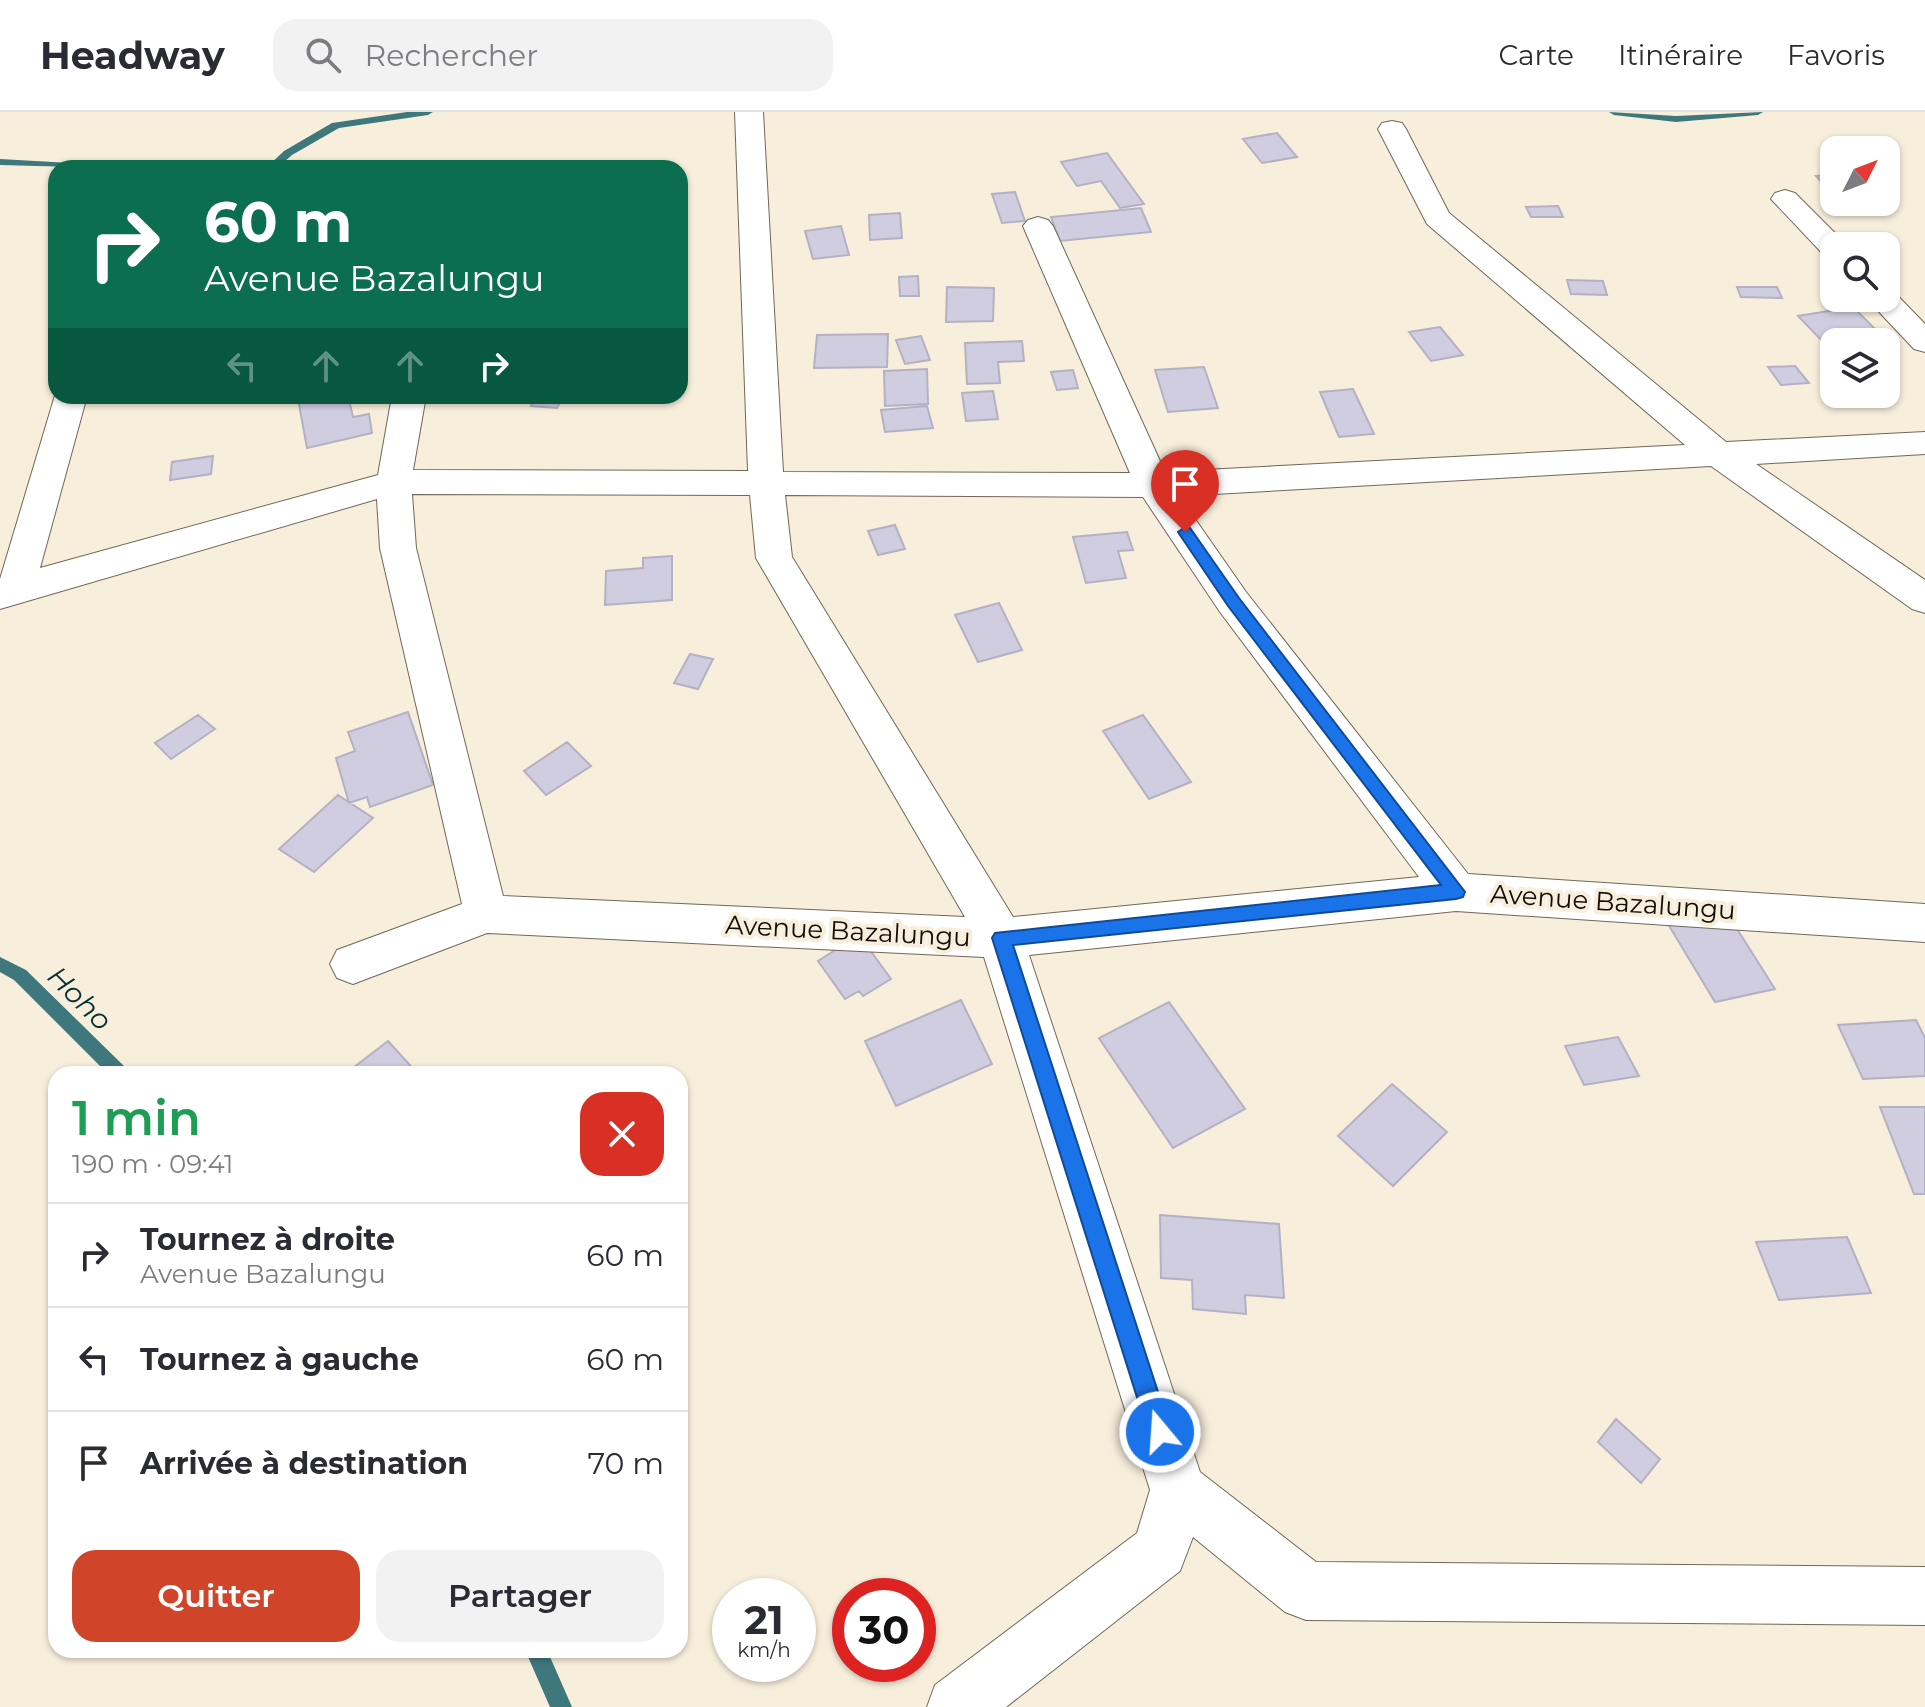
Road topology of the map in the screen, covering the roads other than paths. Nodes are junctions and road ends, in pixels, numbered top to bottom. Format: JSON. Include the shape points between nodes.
{"nodes":[{"id":1,"x":749,"y":112,"type":"edge"},
{"id":2,"x":1392,"y":129,"type":"dead end"},
{"id":3,"x":1785,"y":199,"type":"dead end"},
{"id":4,"x":1038,"y":226,"type":"dead end"},
{"id":5,"x":1820,"y":234,"type":"edge"},
{"id":6,"x":1896,"y":312,"type":"edge"},
{"id":7,"x":1925,"y":342,"type":"edge"},
{"id":8,"x":67,"y":404,"type":"edge"},
{"id":9,"x":408,"y":404,"type":"edge"},
{"id":10,"x":1925,"y":443,"type":"edge"},
{"id":11,"x":1718,"y":454,"type":"junction"},
{"id":12,"x":394,"y":482,"type":"junction"},
{"id":13,"x":766,"y":483,"type":"junction"},
{"id":14,"x":1153,"y":485,"type":"junction"},
{"id":15,"x":8,"y":592,"type":"edge"},
{"id":16,"x":1925,"y":599,"type":"edge"},
{"id":17,"x":1456,"y":892,"type":"junction"},
{"id":18,"x":486,"y":914,"type":"junction"},
{"id":19,"x":1922,"y":927,"type":"edge"},
{"id":20,"x":1001,"y":938,"type":"junction"},
{"id":21,"x":353,"y":964,"type":"dead end"},
{"id":22,"x":1178,"y":1490,"type":"junction"},
{"id":23,"x":1925,"y":1596,"type":"edge"},
{"id":24,"x":957,"y":1707,"type":"edge"}],
"edges":[{"from":1,"to":13,"type":"street"},
{"from":2,"to":11,"type":"street","via":[[1437,218]]},
{"from":3,"to":5,"type":"street"},
{"from":4,"to":14,"type":"street"},
{"from":6,"to":7,"type":"street"},
{"from":8,"to":15,"type":"street"},
{"from":9,"to":12,"type":"street"},
{"from":10,"to":11,"type":"street"},
{"from":11,"to":14,"type":"street"},
{"from":11,"to":16,"type":"street"},
{"from":12,"to":13,"type":"street"},
{"from":12,"to":15,"type":"street"},
{"from":12,"to":18,"type":"street","via":[[398,548]]},
{"from":13,"to":14,"type":"street"},
{"from":13,"to":20,"type":"street","via":[[774,558]]},
{"from":14,"to":17,"type":"street","via":[[1233,602]]},
{"from":17,"to":19,"type":"street","name":"Avenue Bazalungu"},
{"from":17,"to":20,"type":"street","name":"Avenue Bazalungu"},
{"from":18,"to":20,"type":"street","name":"Avenue Bazalungu"},
{"from":18,"to":21,"type":"street","name":"Avenue Bazalungu"},
{"from":20,"to":22,"type":"street"},
{"from":22,"to":23,"type":"street","via":[[1306,1591]]},
{"from":22,"to":24,"type":"street","via":[[1160,1551]]}]}
